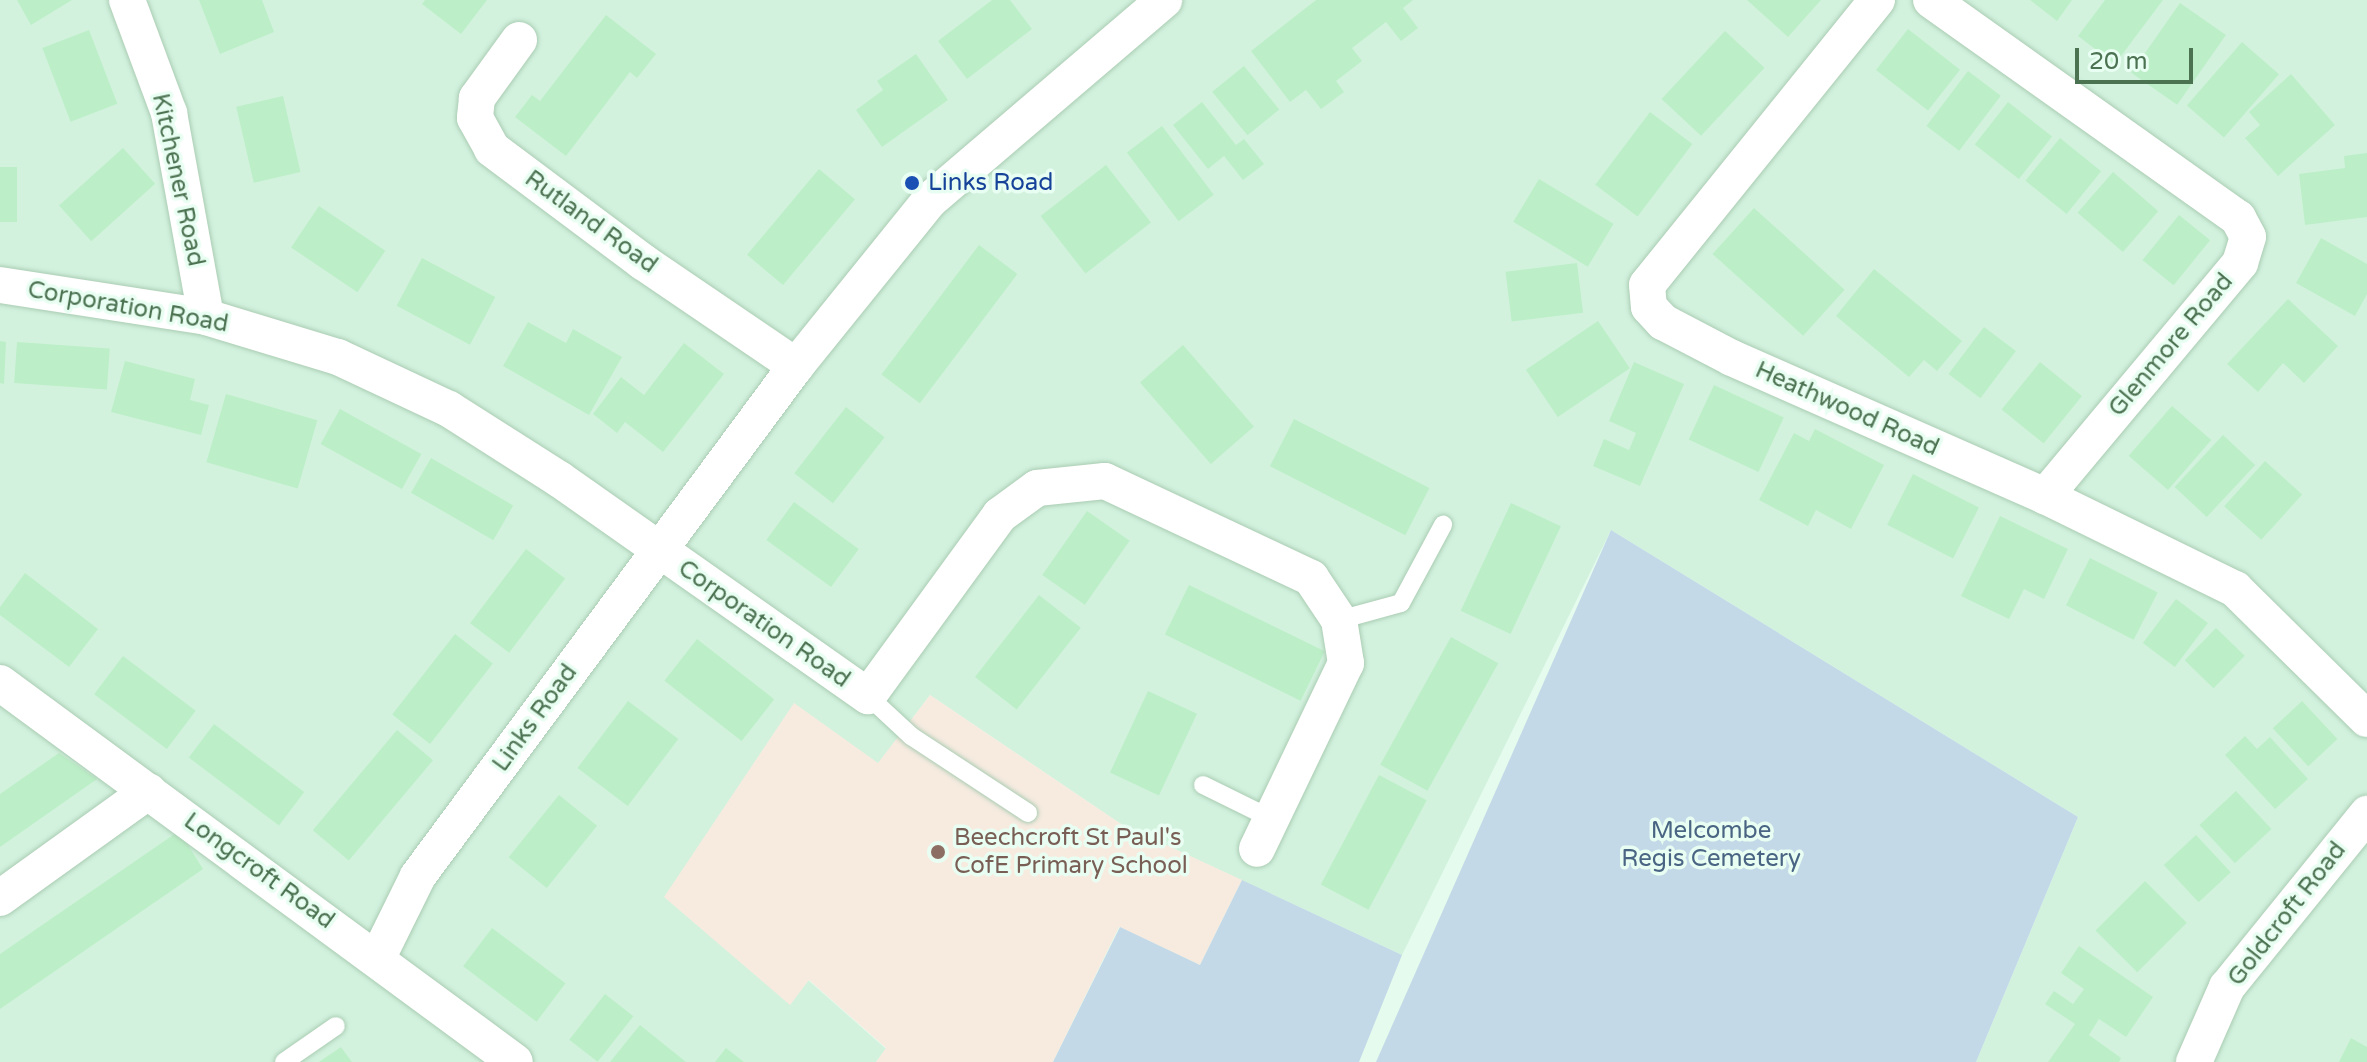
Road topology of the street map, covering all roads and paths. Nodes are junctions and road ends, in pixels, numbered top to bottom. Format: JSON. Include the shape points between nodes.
{"nodes":[{"id":1,"x":127,"y":0,"type":"edge"},
{"id":2,"x":1164,"y":0,"type":"edge"},
{"id":3,"x":1877,"y":0,"type":"edge"},
{"id":4,"x":1931,"y":0,"type":"edge"},
{"id":5,"x":1133,"y":13,"type":"edge"},
{"id":6,"x":519,"y":40,"type":"dead end"},
{"id":7,"x":0,"y":285,"type":"edge"},
{"id":8,"x":206,"y":317,"type":"junction"},
{"id":9,"x":796,"y":366,"type":"junction"},
{"id":10,"x":2045,"y":496,"type":"junction"},
{"id":11,"x":1443,"y":525,"type":"dead end"},
{"id":12,"x":658,"y":550,"type":"junction"},
{"id":13,"x":1339,"y":620,"type":"junction"},
{"id":14,"x":0,"y":683,"type":"edge"},
{"id":15,"x":868,"y":696,"type":"junction"},
{"id":16,"x":2367,"y":719,"type":"edge"},
{"id":17,"x":1203,"y":785,"type":"dead end"},
{"id":18,"x":149,"y":791,"type":"junction"},
{"id":19,"x":1028,"y":813,"type":"dead end"},
{"id":20,"x":2367,"y":814,"type":"edge"},
{"id":21,"x":1264,"y":834,"type":"joint"},
{"id":22,"x":0,"y":898,"type":"edge"},
{"id":23,"x":378,"y":957,"type":"junction"},
{"id":24,"x":336,"y":1026,"type":"dead end"},
{"id":25,"x":284,"y":1062,"type":"edge"},
{"id":26,"x":515,"y":1062,"type":"edge"},
{"id":27,"x":2194,"y":1062,"type":"edge"}],
"edges":[{"from":1,"to":8,"type":"street","name":"Kitchener Road","via":[[169,113]]},
{"from":2,"to":5,"type":"street","name":"Links Road"},
{"from":3,"to":10,"type":"street","name":"Heathwood Road","via":[[1647,285],[1649,307],[1663,322],[1732,358]]},
{"from":4,"to":10,"type":"street","name":"Glenmore Road","via":[[2238,218],[2248,237],[2240,263]]},
{"from":5,"to":9,"type":"street","name":"Links Road","via":[[930,200]]},
{"from":6,"to":9,"type":"street","name":"Rutland Road","via":[[477,98],[475,118],[492,149],[643,262]]},
{"from":7,"to":8,"type":"street","name":"Corporation Road"},
{"from":8,"to":12,"type":"street","name":"Corporation Road","via":[[338,357],[449,409]]},
{"from":9,"to":12,"type":"street","name":"Links Road"},
{"from":10,"to":16,"type":"street","name":"Heathwood Road","via":[[2235,589]]},
{"from":11,"to":13,"type":"lane","via":[[1401,603]]},
{"from":12,"to":15,"type":"street","name":"Corporation Road"},
{"from":12,"to":23,"type":"street","name":"Links Road","via":[[418,876]]},
{"from":13,"to":15,"type":"street","name":"Corporation Road","via":[[1311,578],[1105,481],[1070,481],[1037,488],[1000,515]]},
{"from":13,"to":21,"type":"street","name":"Corporation Road","via":[[1346,663]]},
{"from":14,"to":18,"type":"street","name":"Longcroft Road"},
{"from":15,"to":19,"type":"lane","via":[[911,736]]},
{"from":17,"to":21,"type":"lane"},
{"from":18,"to":22,"type":"street"},
{"from":18,"to":23,"type":"street","name":"Longcroft Road"},
{"from":20,"to":27,"type":"street","name":"Goldcroft Road","via":[[2227,987]]},
{"from":23,"to":26,"type":"street","name":"Longcroft Road"},
{"from":24,"to":25,"type":"lane"}]}
